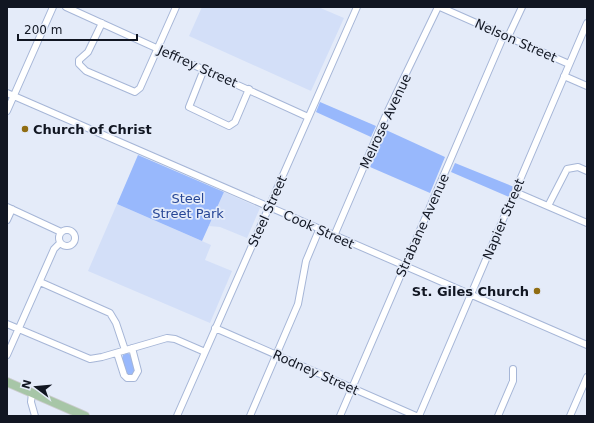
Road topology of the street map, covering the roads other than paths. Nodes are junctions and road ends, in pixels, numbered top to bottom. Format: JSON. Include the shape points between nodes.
{"nodes":[{"id":1,"x":53,"y":7,"type":"edge"},
{"id":2,"x":66,"y":7,"type":"edge"},
{"id":3,"x":176,"y":7,"type":"edge"},
{"id":4,"x":357,"y":7,"type":"edge"},
{"id":5,"x":439,"y":7,"type":"edge"},
{"id":6,"x":522,"y":7,"type":"edge"},
{"id":7,"x":102,"y":23,"type":"junction"},
{"id":8,"x":587,"y":23,"type":"edge"},
{"id":9,"x":506,"y":36,"type":"junction"},
{"id":10,"x":158,"y":48,"type":"junction"},
{"id":11,"x":569,"y":64,"type":"junction"},
{"id":12,"x":204,"y":69,"type":"junction"},
{"id":13,"x":564,"y":76,"type":"junction"},
{"id":14,"x":587,"y":86,"type":"edge"},
{"id":15,"x":249,"y":88,"type":"junction"},
{"id":16,"x":7,"y":93,"type":"edge"},
{"id":17,"x":14,"y":96,"type":"junction"},
{"id":18,"x":7,"y":111,"type":"edge"},
{"id":19,"x":308,"y":117,"type":"junction"},
{"id":20,"x":587,"y":171,"type":"edge"},
{"id":21,"x":515,"y":192,"type":"junction"},
{"id":22,"x":548,"y":206,"type":"junction"},
{"id":23,"x":268,"y":207,"type":"junction"},
{"id":24,"x":9,"y":208,"type":"edge"},
{"id":25,"x":7,"y":220,"type":"edge"},
{"id":26,"x":587,"y":223,"type":"edge"},
{"id":27,"x":319,"y":230,"type":"junction"},
{"id":28,"x":62,"y":232,"type":"junction"},
{"id":29,"x":334,"y":236,"type":"junction"},
{"id":30,"x":60,"y":243,"type":"junction"},
{"id":31,"x":403,"y":266,"type":"junction"},
{"id":32,"x":40,"y":282,"type":"junction"},
{"id":33,"x":471,"y":296,"type":"junction"},
{"id":34,"x":7,"y":324,"type":"edge"},
{"id":35,"x":215,"y":328,"type":"junction"},
{"id":36,"x":19,"y":329,"type":"junction"},
{"id":37,"x":587,"y":345,"type":"edge"},
{"id":38,"x":132,"y":348,"type":"junction"},
{"id":39,"x":124,"y":350,"type":"junction"},
{"id":40,"x":205,"y":352,"type":"junction"},
{"id":41,"x":117,"y":353,"type":"junction"},
{"id":42,"x":7,"y":355,"type":"edge"},
{"id":43,"x":276,"y":355,"type":"junction"},
{"id":44,"x":513,"y":369,"type":"dead end"},
{"id":45,"x":587,"y":377,"type":"edge"},
{"id":46,"x":7,"y":382,"type":"edge"},
{"id":47,"x":351,"y":388,"type":"junction"},
{"id":48,"x":581,"y":392,"type":"junction"},
{"id":49,"x":32,"y":393,"type":"junction"},
{"id":50,"x":587,"y":395,"type":"edge"},
{"id":51,"x":35,"y":416,"type":"edge"},
{"id":52,"x":85,"y":416,"type":"edge"},
{"id":53,"x":177,"y":416,"type":"edge"},
{"id":54,"x":250,"y":416,"type":"edge"},
{"id":55,"x":340,"y":416,"type":"edge"},
{"id":56,"x":418,"y":416,"type":"edge"},
{"id":57,"x":498,"y":416,"type":"edge"},
{"id":58,"x":570,"y":416,"type":"edge"}],
"edges":[{"from":1,"to":17,"type":"street"},
{"from":2,"to":7,"type":"street","name":"Jeffrey Street"},
{"from":3,"to":10,"type":"street"},
{"from":4,"to":19,"type":"street","name":"Steel Street"},
{"from":5,"to":9,"type":"street","name":"Nelson Street"},
{"from":5,"to":29,"type":"street","name":"Melrose Avenue","via":[[386,115]]},
{"from":6,"to":9,"type":"street","name":"Strabane Avenue"},
{"from":7,"to":10,"type":"street","name":"Jeffrey Street"},
{"from":7,"to":10,"type":"street","via":[[79,64],[83,70],[132,92],[138,91]]},
{"from":8,"to":11,"type":"street","name":"Napier Street"},
{"from":9,"to":11,"type":"street","name":"Nelson Street"},
{"from":9,"to":31,"type":"street","name":"Strabane Avenue"},
{"from":10,"to":12,"type":"street","name":"Jeffrey Street"},
{"from":11,"to":13,"type":"street","name":"Napier Street"},
{"from":12,"to":15,"type":"street","name":"Jeffrey Street"},
{"from":12,"to":15,"type":"street","via":[[188,107],[229,126],[235,122]]},
{"from":13,"to":14,"type":"street","name":"Nelson Street"},
{"from":13,"to":21,"type":"street","name":"Napier Street"},
{"from":15,"to":19,"type":"street","name":"Jeffrey Street"},
{"from":16,"to":17,"type":"street","name":"Cook Street"},
{"from":17,"to":18,"type":"street"},
{"from":17,"to":23,"type":"street","name":"Cook Street"},
{"from":19,"to":23,"type":"street","name":"Steel Street"},
{"from":20,"to":22,"type":"street","via":[[578,167],[567,169]]},
{"from":21,"to":22,"type":"street"},
{"from":21,"to":33,"type":"street","name":"Napier Street"},
{"from":22,"to":26,"type":"street"},
{"from":23,"to":27,"type":"street","name":"Cook Street"},
{"from":23,"to":35,"type":"street","name":"Steel Street"},
{"from":24,"to":25,"type":"street"},
{"from":24,"to":28,"type":"street"},
{"from":27,"to":29,"type":"street","name":"Cook Street"},
{"from":27,"to":43,"type":"street","via":[[306,261],[298,304]]},
{"from":28,"to":30,"type":"street","via":[[59,236]]},
{"from":28,"to":30,"type":"street","via":[[72,232],[75,240],[70,246]]},
{"from":29,"to":31,"type":"street","name":"Cook Street"},
{"from":30,"to":32,"type":"street","via":[[54,249]]},
{"from":31,"to":33,"type":"street","name":"Cook Street"},
{"from":31,"to":47,"type":"street","name":"Strabane Avenue"},
{"from":32,"to":36,"type":"street"},
{"from":32,"to":39,"type":"street","via":[[110,313],[116,323]]},
{"from":33,"to":37,"type":"street","name":"Cook Street"},
{"from":33,"to":56,"type":"street","name":"Napier Street"},
{"from":34,"to":36,"type":"street"},
{"from":35,"to":40,"type":"street","name":"Steel Street"},
{"from":35,"to":43,"type":"street","name":"Rodney Street"},
{"from":36,"to":41,"type":"street","via":[[87,358],[94,359]]},
{"from":36,"to":42,"type":"street"},
{"from":38,"to":39,"type":"street"},
{"from":38,"to":40,"type":"street","via":[[167,338]]},
{"from":38,"to":41,"type":"street","via":[[138,371],[134,378],[126,378]]},
{"from":39,"to":41,"type":"street"},
{"from":40,"to":53,"type":"street","name":"Steel Street"},
{"from":43,"to":47,"type":"street","name":"Rodney Street"},
{"from":43,"to":54,"type":"street"},
{"from":44,"to":57,"type":"street","via":[[513,381]]},
{"from":45,"to":48,"type":"street"},
{"from":46,"to":49,"type":"main road"},
{"from":47,"to":55,"type":"street","name":"Strabane Avenue"},
{"from":47,"to":56,"type":"street","name":"Rodney Street"},
{"from":48,"to":50,"type":"street"},
{"from":48,"to":58,"type":"street"},
{"from":49,"to":51,"type":"street","via":[[31,402]]},
{"from":49,"to":52,"type":"main road"}]}
